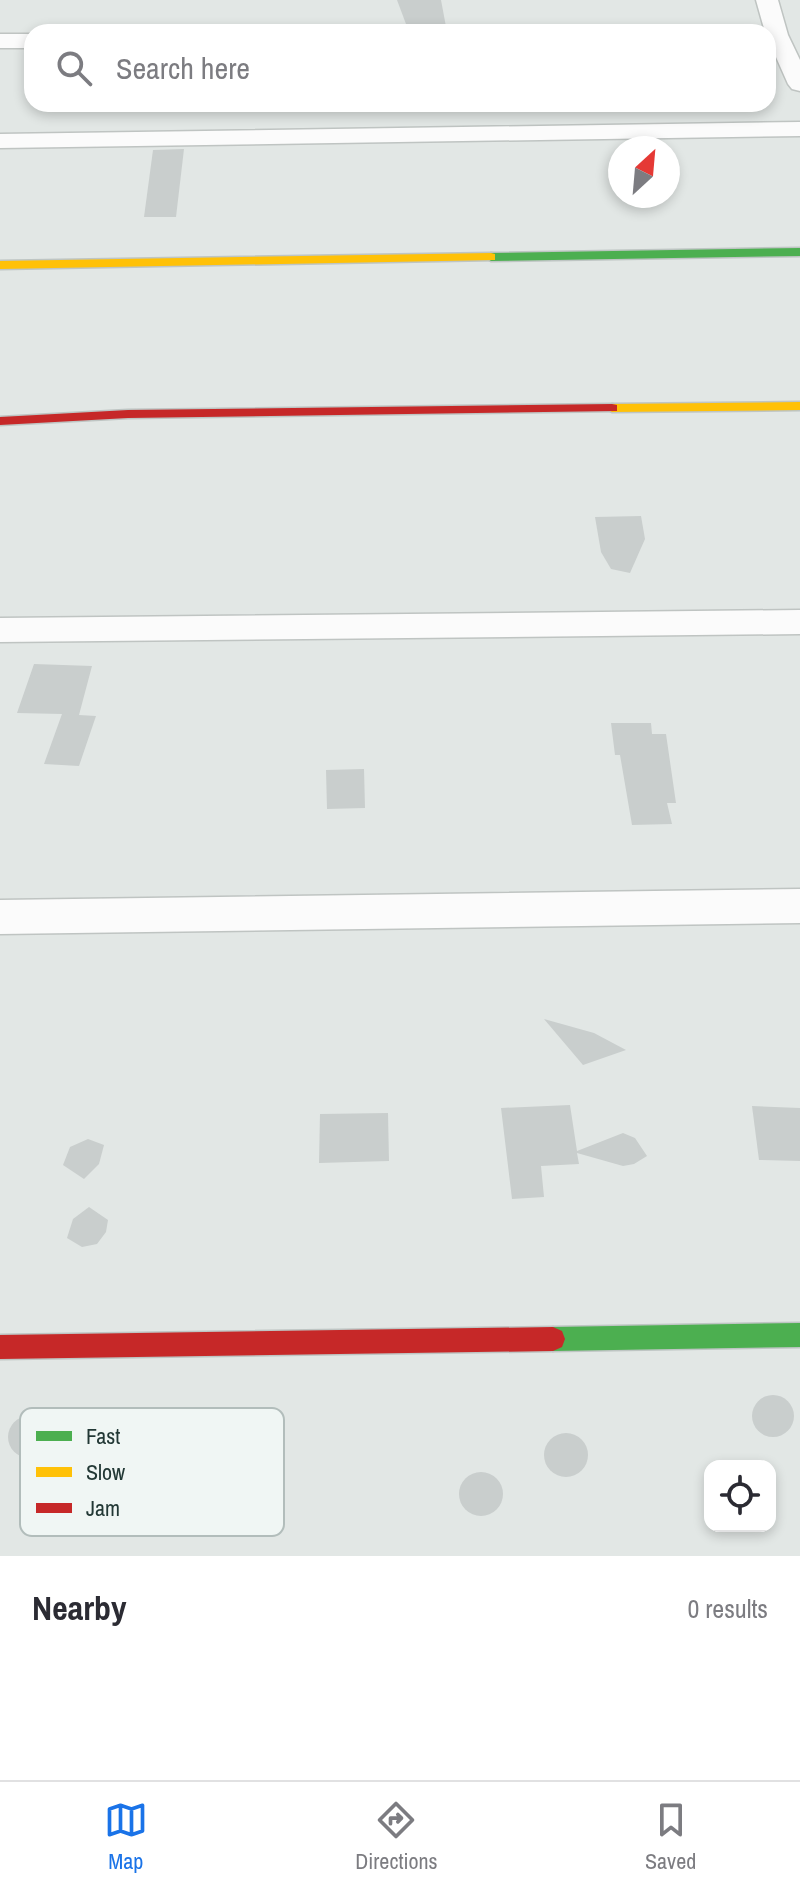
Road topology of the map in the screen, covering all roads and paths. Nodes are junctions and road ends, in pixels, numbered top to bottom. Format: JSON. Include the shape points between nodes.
{"nodes":[{"id":1,"x":767,"y":0,"type":"edge"},
{"id":2,"x":770,"y":24,"type":"edge"},
{"id":3,"x":0,"y":41,"type":"edge"},
{"id":4,"x":24,"y":41,"type":"edge"},
{"id":5,"x":776,"y":42,"type":"edge"},
{"id":6,"x":800,"y":84,"type":"edge"},
{"id":7,"x":800,"y":129,"type":"edge"},
{"id":8,"x":0,"y":141,"type":"edge"},
{"id":9,"x":800,"y":252,"type":"edge"},
{"id":10,"x":0,"y":265,"type":"edge"},
{"id":11,"x":800,"y":406,"type":"edge"},
{"id":12,"x":0,"y":421,"type":"edge"},
{"id":13,"x":800,"y":622,"type":"edge"},
{"id":14,"x":0,"y":630,"type":"edge"},
{"id":15,"x":800,"y":906,"type":"edge"},
{"id":16,"x":0,"y":917,"type":"edge"},
{"id":17,"x":800,"y":1335,"type":"edge"},
{"id":18,"x":0,"y":1347,"type":"edge"}],
"edges":[{"from":1,"to":2,"type":"street"},
{"from":3,"to":4,"type":"street"},
{"from":5,"to":6,"type":"street"},
{"from":7,"to":8,"type":"street"},
{"from":9,"to":10,"type":"street"},
{"from":11,"to":12,"type":"street","via":[[128,414]]},
{"from":13,"to":14,"type":"street"},
{"from":15,"to":16,"type":"street"},
{"from":17,"to":18,"type":"street"}]}
